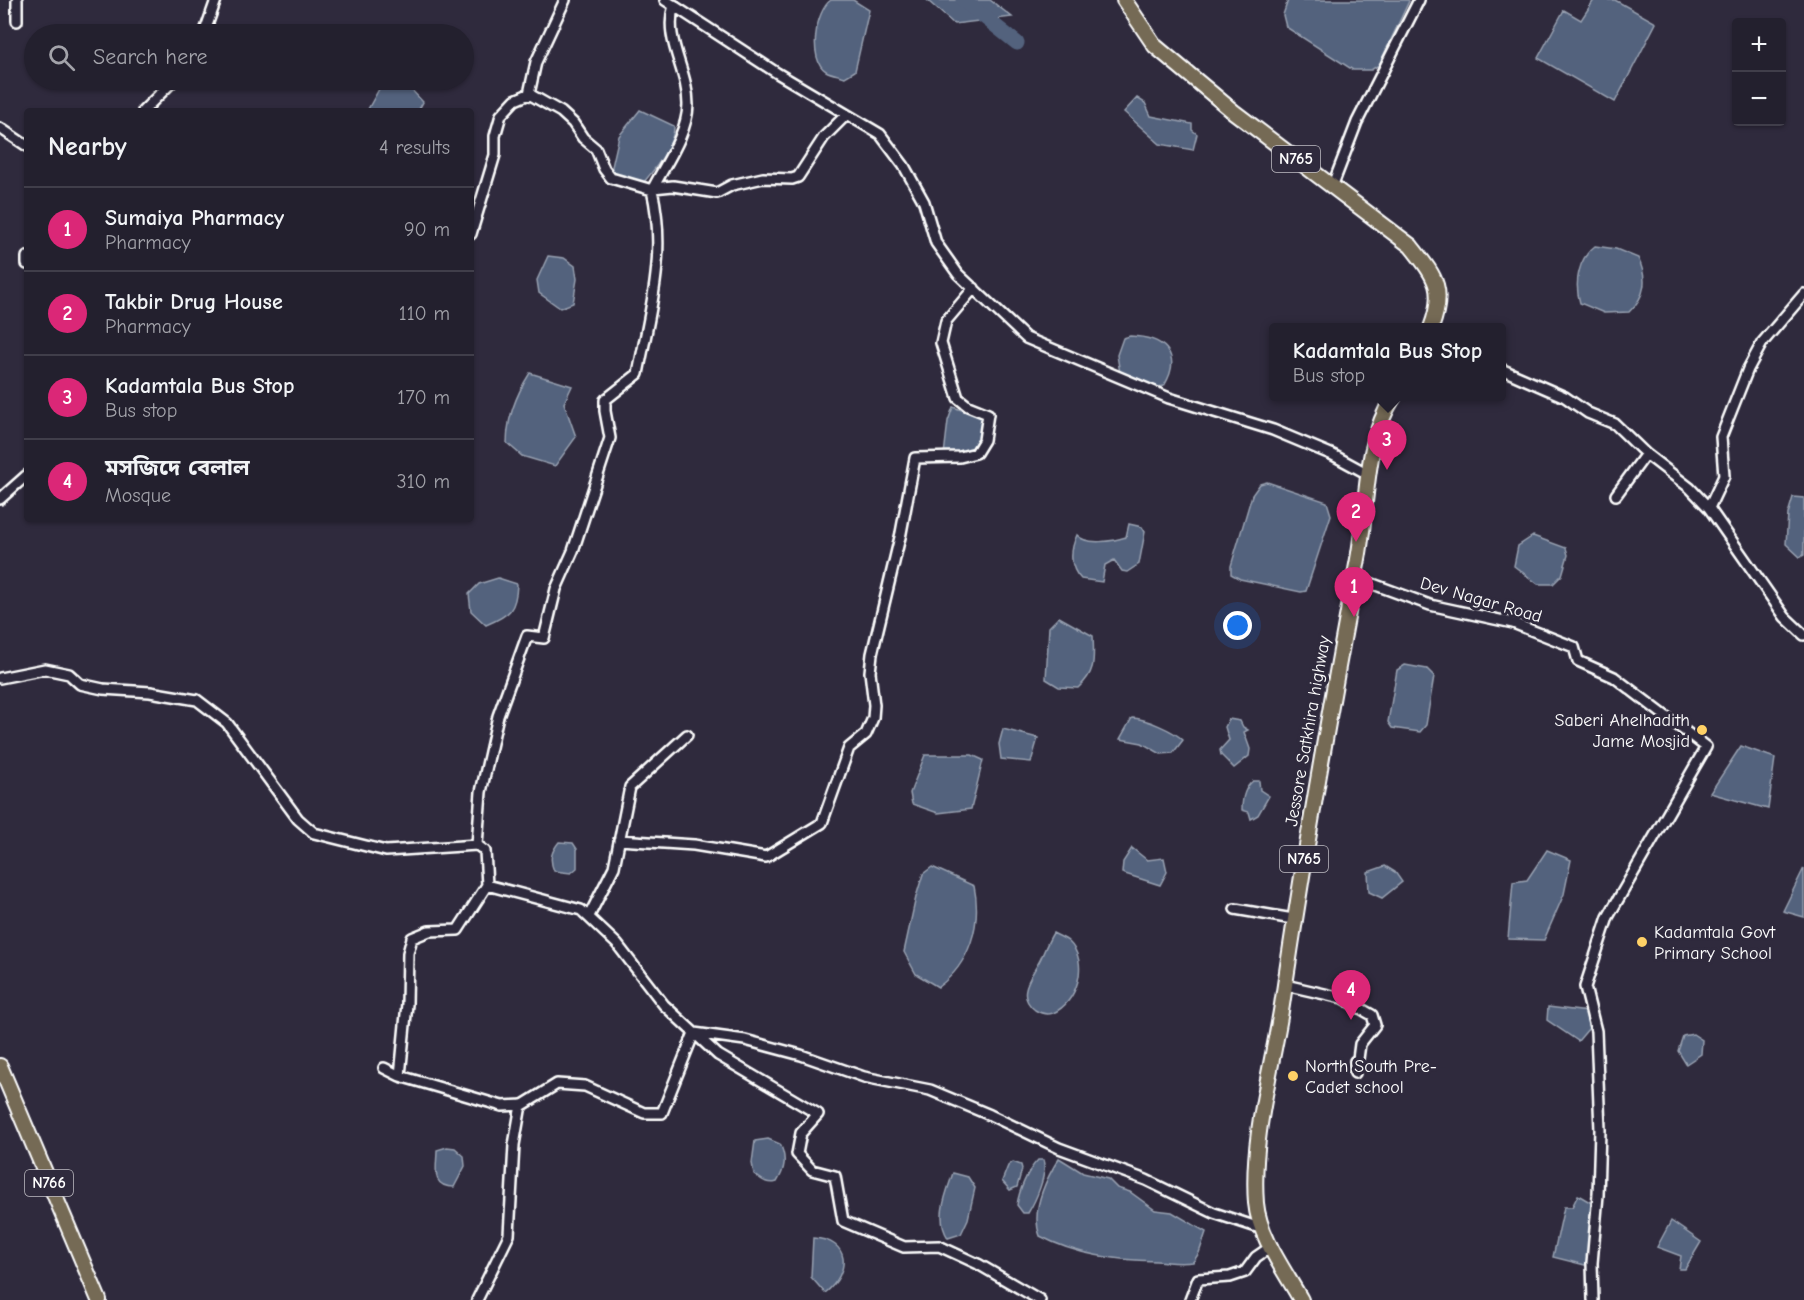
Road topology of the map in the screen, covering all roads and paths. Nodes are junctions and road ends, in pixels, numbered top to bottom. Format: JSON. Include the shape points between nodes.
{"nodes":[{"id":1,"x":17,"y":0,"type":"edge"},
{"id":2,"x":216,"y":0,"type":"edge"},
{"id":3,"x":565,"y":0,"type":"edge"},
{"id":4,"x":664,"y":0,"type":"edge"},
{"id":5,"x":1124,"y":0,"type":"edge"},
{"id":6,"x":1419,"y":0,"type":"edge"},
{"id":7,"x":674,"y":4,"type":"junction"},
{"id":8,"x":17,"y":21,"type":"dead end"},
{"id":9,"x":208,"y":24,"type":"edge"},
{"id":10,"x":164,"y":90,"type":"edge"},
{"id":11,"x":530,"y":94,"type":"junction"},
{"id":12,"x":146,"y":108,"type":"edge"},
{"id":13,"x":846,"y":115,"type":"junction"},
{"id":14,"x":0,"y":128,"type":"edge"},
{"id":15,"x":24,"y":144,"type":"edge"},
{"id":16,"x":1332,"y":187,"type":"junction"},
{"id":17,"x":653,"y":189,"type":"junction"},
{"id":18,"x":474,"y":224,"type":"edge"},
{"id":19,"x":974,"y":288,"type":"junction"},
{"id":20,"x":1804,"y":294,"type":"edge"},
{"id":21,"x":1433,"y":323,"type":"edge"},
{"id":22,"x":1506,"y":371,"type":"edge"},
{"id":23,"x":1391,"y":401,"type":"edge"},
{"id":24,"x":1646,"y":454,"type":"junction"},
{"id":25,"x":1368,"y":474,"type":"junction"},
{"id":26,"x":24,"y":478,"type":"edge"},
{"id":27,"x":1616,"y":495,"type":"dead end"},
{"id":28,"x":0,"y":500,"type":"edge"},
{"id":29,"x":1709,"y":508,"type":"junction"},
{"id":30,"x":1354,"y":577,"type":"junction"},
{"id":31,"x":1804,"y":635,"type":"edge"},
{"id":32,"x":0,"y":678,"type":"edge"},
{"id":33,"x":687,"y":735,"type":"dead end"},
{"id":34,"x":618,"y":840,"type":"junction"},
{"id":35,"x":477,"y":845,"type":"junction"},
{"id":36,"x":487,"y":885,"type":"junction"},
{"id":37,"x":1234,"y":909,"type":"dead end"},
{"id":38,"x":588,"y":916,"type":"junction"},
{"id":39,"x":1293,"y":920,"type":"junction"},
{"id":40,"x":1285,"y":985,"type":"junction"},
{"id":41,"x":694,"y":1033,"type":"junction"},
{"id":42,"x":0,"y":1066,"type":"edge"},
{"id":43,"x":384,"y":1068,"type":"dead end"},
{"id":44,"x":1355,"y":1073,"type":"dead end"},
{"id":45,"x":400,"y":1076,"type":"junction"},
{"id":46,"x":521,"y":1105,"type":"junction"},
{"id":47,"x":1263,"y":1229,"type":"junction"},
{"id":48,"x":1272,"y":1246,"type":"junction"},
{"id":49,"x":99,"y":1300,"type":"edge"},
{"id":50,"x":477,"y":1300,"type":"edge"},
{"id":51,"x":1040,"y":1300,"type":"edge"},
{"id":52,"x":1190,"y":1300,"type":"edge"},
{"id":53,"x":1301,"y":1300,"type":"edge"},
{"id":54,"x":1593,"y":1300,"type":"edge"}],
"edges":[{"from":1,"to":8,"type":"street"},
{"from":2,"to":9,"type":"street"},
{"from":3,"to":11,"type":"street","via":[[536,62]]},
{"from":4,"to":7,"type":"street"},
{"from":5,"to":16,"type":"highway","number":"N765","via":[[1155,46]]},
{"from":6,"to":16,"type":"street","via":[[1357,122]]},
{"from":7,"to":13,"type":"street"},
{"from":7,"to":17,"type":"street","via":[[670,31],[688,106],[683,132]]},
{"from":10,"to":12,"type":"street"},
{"from":11,"to":17,"type":"street","via":[[573,123],[596,149],[611,178]]},
{"from":11,"to":18,"type":"street","via":[[515,100],[501,115],[495,154]]},
{"from":13,"to":17,"type":"street","via":[[824,137],[798,177],[763,178],[717,193],[673,186]]},
{"from":13,"to":19,"type":"street","via":[[880,134],[904,166],[924,202],[936,243],[958,274]]},
{"from":14,"to":15,"type":"street"},
{"from":16,"to":21,"type":"highway","number":"N765","via":[[1411,246],[1430,272],[1439,306]]},
{"from":17,"to":35,"type":"street","via":[[660,252],[638,374],[605,400],[610,438],[573,551],[556,589],[549,626],[544,638],[527,636],[498,716],[481,792]]},
{"from":19,"to":25,"type":"street","via":[[1026,338],[1169,398],[1273,430]]},
{"from":19,"to":34,"type":"street","via":[[946,321],[941,343],[958,398],[988,414],[984,440],[976,453],[915,458],[872,654],[873,718],[866,734],[849,748],[822,823],[766,857],[694,845]]},
{"from":20,"to":29,"type":"street","via":[[1762,343],[1748,369],[1721,437],[1724,476]]},
{"from":22,"to":24,"type":"street","via":[[1565,396],[1588,413],[1615,424]]},
{"from":23,"to":25,"type":"highway","name":"Jessore Satkhira highway","number":"N765","via":[[1374,441]]},
{"from":24,"to":27,"type":"street"},
{"from":24,"to":29,"type":"street"},
{"from":25,"to":30,"type":"highway","name":"Jessore Satkhira highway","number":"N765"},
{"from":26,"to":28,"type":"street"},
{"from":29,"to":31,"type":"street","via":[[1785,617]]},
{"from":30,"to":39,"type":"highway","name":"Jessore Satkhira highway","number":"N765"},
{"from":30,"to":54,"type":"street","name":"Dev Nagar Road","via":[[1430,605],[1513,623],[1574,647],[1578,661],[1614,677],[1706,747],[1608,917],[1585,987],[1596,1031],[1600,1130]]},
{"from":32,"to":35,"type":"street","via":[[45,669],[104,689],[197,700],[227,723],[298,819],[314,833],[386,850]]},
{"from":33,"to":34,"type":"street","via":[[630,787]]},
{"from":34,"to":38,"type":"street","via":[[614,867]]},
{"from":35,"to":36,"type":"street","via":[[485,850]]},
{"from":36,"to":38,"type":"street","via":[[581,910]]},
{"from":36,"to":45,"type":"street","via":[[458,930],[429,931],[412,938]]},
{"from":37,"to":39,"type":"street"},
{"from":38,"to":41,"type":"street","via":[[617,944],[664,1005]]},
{"from":39,"to":40,"type":"highway","name":"Jessore Satkhira highway","number":"N765"},
{"from":40,"to":44,"type":"street","via":[[1342,998],[1372,1015],[1375,1025],[1360,1044]]},
{"from":40,"to":47,"type":"highway","name":"Jessore Satkhira highway","number":"N765","via":[[1256,1162],[1257,1206]]},
{"from":41,"to":46,"type":"street","via":[[662,1113],[644,1113],[585,1086],[557,1084]]},
{"from":41,"to":47,"type":"street","via":[[745,1040],[801,1054],[864,1077],[930,1090],[1059,1148],[1146,1180],[1214,1213]]},
{"from":41,"to":51,"type":"street","via":[[718,1055],[818,1114],[801,1133],[797,1154],[812,1170],[835,1176],[843,1221],[904,1247],[939,1246]]},
{"from":42,"to":49,"type":"highway","number":"N766"},
{"from":43,"to":45,"type":"street"},
{"from":45,"to":46,"type":"street","via":[[502,1106]]},
{"from":46,"to":50,"type":"street","via":[[508,1235]]},
{"from":47,"to":48,"type":"highway","name":"Jessore Satkhira highway","number":"N765"},
{"from":48,"to":52,"type":"street","via":[[1245,1272],[1198,1279]]},
{"from":48,"to":53,"type":"highway","name":"Jessore Satkhira highway","number":"N765"}]}
